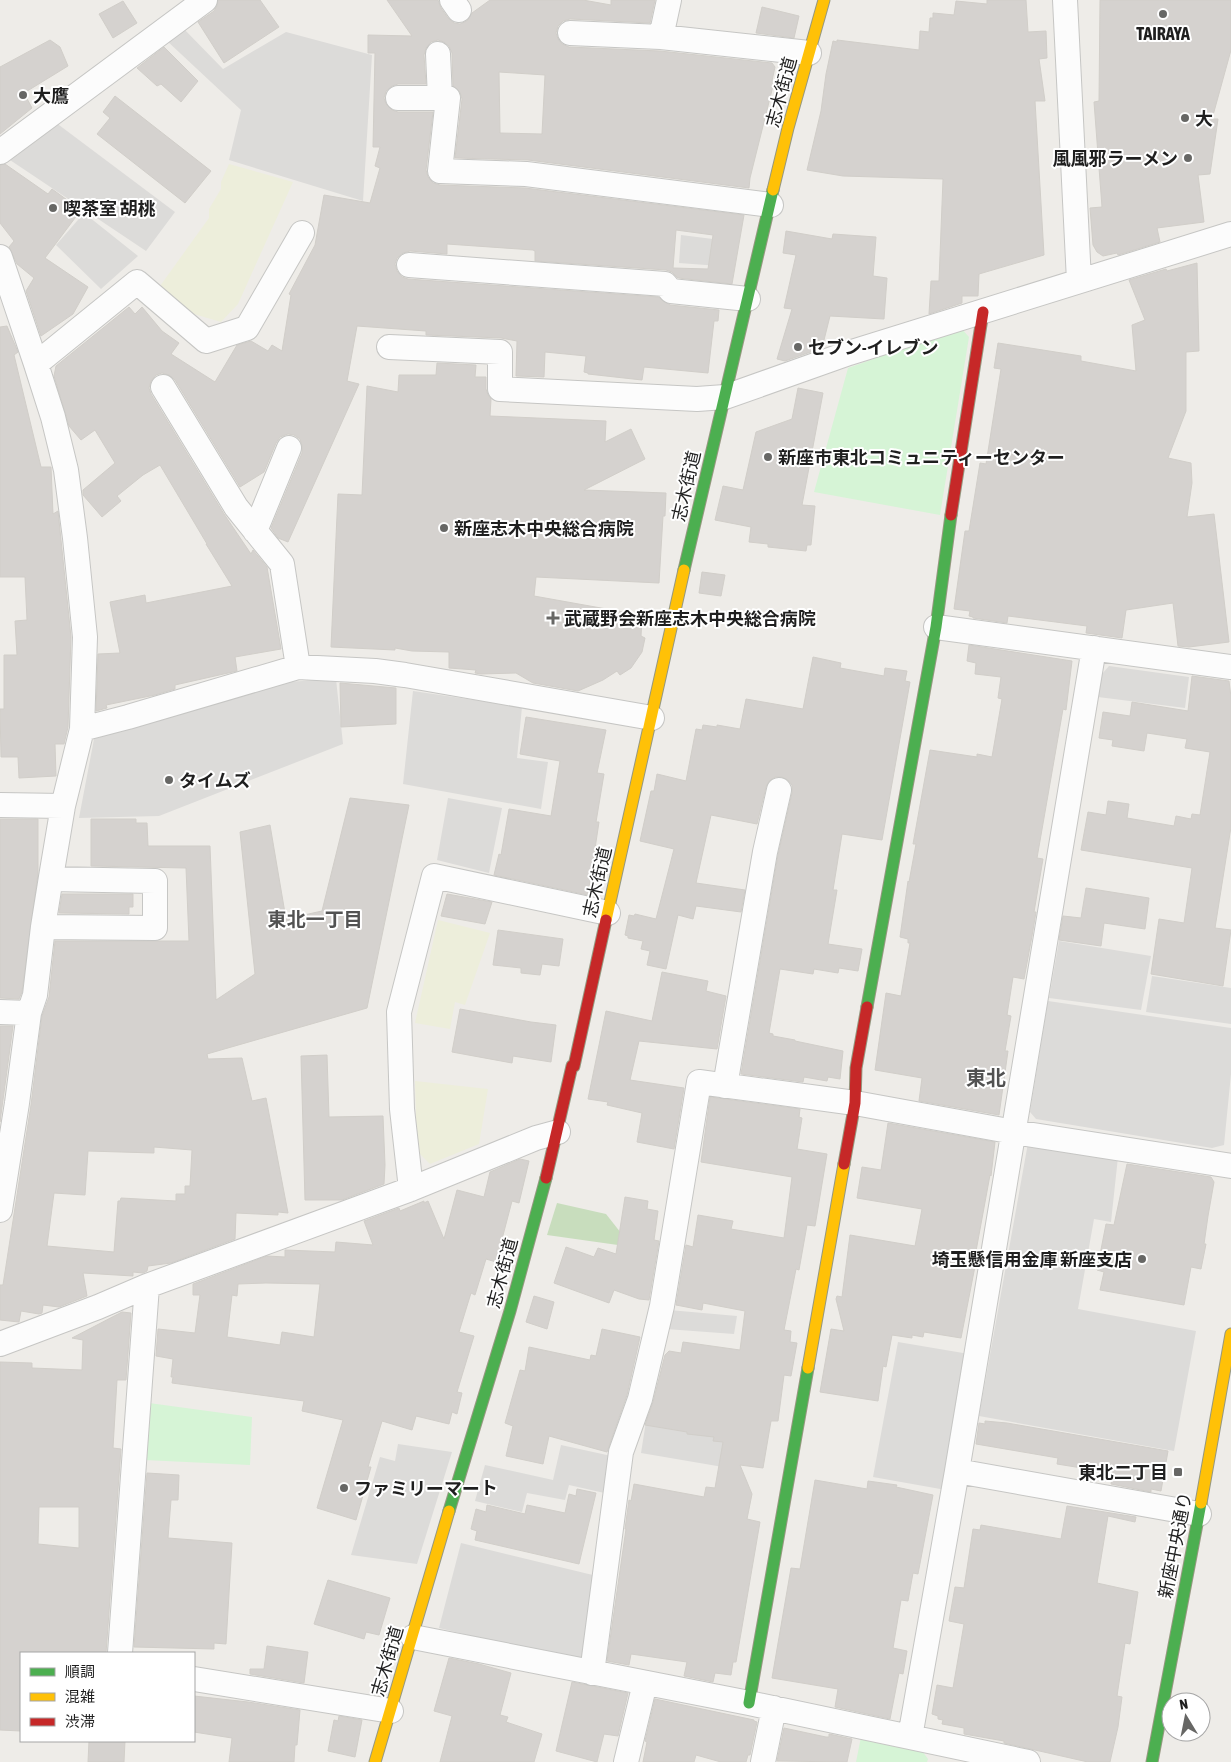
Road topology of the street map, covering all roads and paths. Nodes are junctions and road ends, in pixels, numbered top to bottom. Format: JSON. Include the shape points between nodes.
{"nodes":[{"id":1,"x":205,"y":0,"type":"edge"},
{"id":2,"x":669,"y":0,"type":"edge"},
{"id":3,"x":824,"y":0,"type":"edge"},
{"id":4,"x":1065,"y":0,"type":"edge"},
{"id":5,"x":570,"y":33,"type":"dead end"},
{"id":6,"x":661,"y":37,"type":"junction"},
{"id":7,"x":809,"y":53,"type":"junction"},
{"id":8,"x":438,"y":54,"type":"dead end"},
{"id":9,"x":398,"y":98,"type":"dead end"},
{"id":10,"x":440,"y":98,"type":"junction"},
{"id":11,"x":0,"y":152,"type":"edge"},
{"id":12,"x":771,"y":205,"type":"junction"},
{"id":13,"x":302,"y":233,"type":"dead end"},
{"id":14,"x":1231,"y":234,"type":"edge"},
{"id":15,"x":0,"y":257,"type":"edge"},
{"id":16,"x":410,"y":265,"type":"dead end"},
{"id":17,"x":1079,"y":281,"type":"junction"},
{"id":18,"x":748,"y":299,"type":"junction"},
{"id":19,"x":983,"y":312,"type":"junction"},
{"id":20,"x":388,"y":347,"type":"dead end"},
{"id":21,"x":36,"y":364,"type":"junction"},
{"id":22,"x":163,"y":387,"type":"dead end"},
{"id":23,"x":725,"y":398,"type":"junction"},
{"id":24,"x":288,"y":448,"type":"dead end"},
{"id":25,"x":255,"y":531,"type":"junction"},
{"id":26,"x":936,"y":627,"type":"junction"},
{"id":27,"x":1094,"y":648,"type":"junction"},
{"id":28,"x":298,"y":667,"type":"junction"},
{"id":29,"x":1231,"y":668,"type":"edge"},
{"id":30,"x":652,"y":718,"type":"junction"},
{"id":31,"x":82,"y":729,"type":"junction"},
{"id":32,"x":779,"y":790,"type":"dead end"},
{"id":33,"x":0,"y":805,"type":"edge"},
{"id":34,"x":64,"y":806,"type":"junction"},
{"id":35,"x":51,"y":879,"type":"junction"},
{"id":36,"x":608,"y":913,"type":"junction"},
{"id":37,"x":43,"y":927,"type":"junction"},
{"id":38,"x":0,"y":1012,"type":"edge"},
{"id":39,"x":29,"y":1013,"type":"junction"},
{"id":40,"x":726,"y":1086,"type":"junction"},
{"id":41,"x":855,"y":1103,"type":"junction"},
{"id":42,"x":558,"y":1132,"type":"junction"},
{"id":43,"x":1014,"y":1132,"type":"junction"},
{"id":44,"x":1231,"y":1166,"type":"edge"},
{"id":45,"x":411,"y":1188,"type":"junction"},
{"id":46,"x":0,"y":1210,"type":"edge"},
{"id":47,"x":147,"y":1286,"type":"junction"},
{"id":48,"x":1231,"y":1334,"type":"edge"},
{"id":49,"x":0,"y":1344,"type":"edge"},
{"id":50,"x":957,"y":1471,"type":"junction"},
{"id":51,"x":1199,"y":1514,"type":"junction"},
{"id":52,"x":413,"y":1637,"type":"junction"},
{"id":53,"x":120,"y":1652,"type":"edge"},
{"id":54,"x":592,"y":1673,"type":"junction"},
{"id":55,"x":195,"y":1679,"type":"edge"},
{"id":56,"x":644,"y":1683,"type":"junction"},
{"id":57,"x":749,"y":1703,"type":"junction"},
{"id":58,"x":774,"y":1708,"type":"junction"},
{"id":59,"x":391,"y":1711,"type":"junction"},
{"id":60,"x":910,"y":1737,"type":"junction"},
{"id":61,"x":936,"y":1752,"type":"edge"},
{"id":62,"x":375,"y":1762,"type":"edge"},
{"id":63,"x":626,"y":1762,"type":"edge"},
{"id":64,"x":763,"y":1762,"type":"edge"},
{"id":65,"x":1028,"y":1762,"type":"edge"},
{"id":66,"x":1152,"y":1762,"type":"edge"}],
"edges":[{"from":1,"to":11,"type":"street"},
{"from":2,"to":6,"type":"street"},
{"from":3,"to":7,"type":"street","name":"志木街道"},
{"from":4,"to":17,"type":"street"},
{"from":5,"to":6,"type":"street"},
{"from":6,"to":7,"type":"street"},
{"from":7,"to":12,"type":"street","name":"志木街道"},
{"from":8,"to":10,"type":"street"},
{"from":9,"to":10,"type":"street"},
{"from":10,"to":12,"type":"street","via":[[448,98],[440,171],[526,174]]},
{"from":12,"to":18,"type":"street","name":"志木街道"},
{"from":13,"to":21,"type":"street","via":[[248,328],[206,341],[137,282]]},
{"from":14,"to":17,"type":"street"},
{"from":15,"to":21,"type":"street"},
{"from":16,"to":18,"type":"street","via":[[665,284],[670,291]]},
{"from":17,"to":19,"type":"street"},
{"from":18,"to":23,"type":"street","name":"志木街道"},
{"from":19,"to":23,"type":"street","via":[[849,354]]},
{"from":19,"to":26,"type":"street","via":[[950,516]]},
{"from":20,"to":23,"type":"street","via":[[500,352],[500,389]]},
{"from":21,"to":31,"type":"street","via":[[66,470],[75,538],[85,637]]},
{"from":22,"to":25,"type":"street","via":[[236,507]]},
{"from":23,"to":30,"type":"street","name":"志木街道"},
{"from":24,"to":25,"type":"street"},
{"from":25,"to":28,"type":"street","via":[[282,564]]},
{"from":26,"to":27,"type":"street"},
{"from":26,"to":41,"type":"street","via":[[856,1068]]},
{"from":27,"to":29,"type":"street"},
{"from":27,"to":43,"type":"street"},
{"from":28,"to":30,"type":"street","via":[[405,675]]},
{"from":28,"to":31,"type":"street"},
{"from":30,"to":36,"type":"street","name":"志木街道"},
{"from":31,"to":34,"type":"street"},
{"from":32,"to":40,"type":"street","via":[[765,852]]},
{"from":33,"to":34,"type":"street"},
{"from":34,"to":35,"type":"street"},
{"from":35,"to":37,"type":"street"},
{"from":35,"to":37,"type":"street","via":[[155,881],[155,928]]},
{"from":36,"to":42,"type":"street","name":"志木街道"},
{"from":36,"to":45,"type":"street","via":[[434,876],[399,1012],[402,1109]]},
{"from":37,"to":39,"type":"street","via":[[35,995]]},
{"from":38,"to":39,"type":"street"},
{"from":39,"to":46,"type":"street"},
{"from":40,"to":41,"type":"street"},
{"from":40,"to":54,"type":"street","via":[[699,1082],[662,1306],[640,1399],[621,1452]]},
{"from":41,"to":43,"type":"street"},
{"from":41,"to":57,"type":"street"},
{"from":42,"to":45,"type":"street"},
{"from":42,"to":52,"type":"street","name":"志木街道","via":[[510,1311]]},
{"from":43,"to":44,"type":"street"},
{"from":43,"to":50,"type":"street"},
{"from":45,"to":47,"type":"street"},
{"from":47,"to":49,"type":"street"},
{"from":47,"to":53,"type":"street"},
{"from":48,"to":51,"type":"street","name":"新座中央通り"},
{"from":50,"to":51,"type":"street"},
{"from":50,"to":60,"type":"street"},
{"from":51,"to":66,"type":"street","name":"新座中央通り"},
{"from":52,"to":54,"type":"street"},
{"from":52,"to":59,"type":"street","name":"志木街道"},
{"from":54,"to":56,"type":"street"},
{"from":55,"to":59,"type":"street"},
{"from":56,"to":57,"type":"street"},
{"from":56,"to":63,"type":"street"},
{"from":57,"to":58,"type":"street"},
{"from":58,"to":60,"type":"street"},
{"from":58,"to":64,"type":"street"},
{"from":59,"to":62,"type":"street","name":"志木街道"},
{"from":60,"to":61,"type":"street"},
{"from":61,"to":65,"type":"street"}]}
